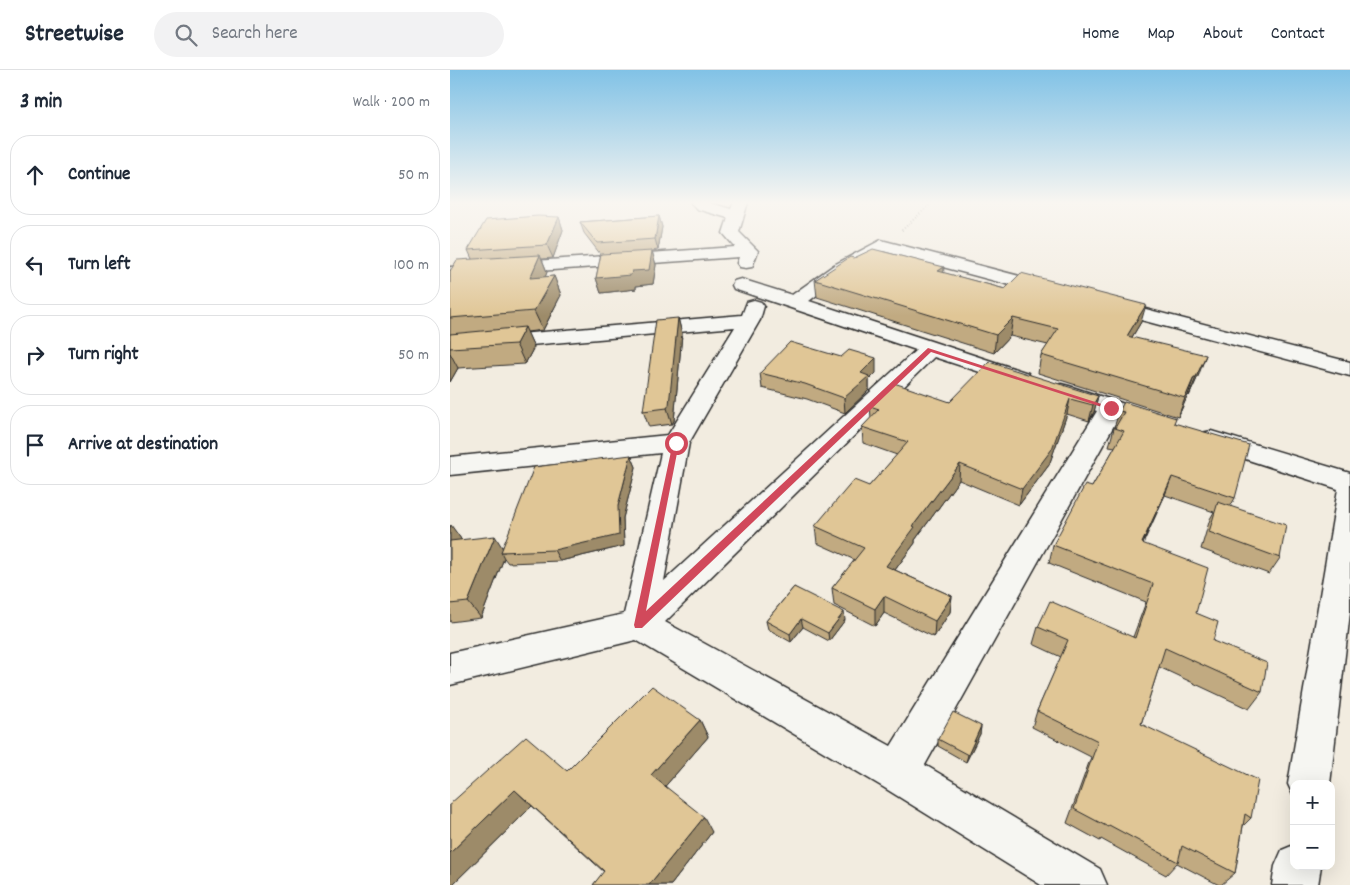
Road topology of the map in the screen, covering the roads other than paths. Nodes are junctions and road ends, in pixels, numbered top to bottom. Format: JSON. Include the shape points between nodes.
{"nodes":[{"id":1,"x":738,"y":240,"type":"edge"},
{"id":2,"x":749,"y":251,"type":"junction"},
{"id":3,"x":450,"y":272,"type":"edge"},
{"id":4,"x":741,"y":285,"type":"junction"},
{"id":5,"x":1072,"y":295,"type":"edge"},
{"id":6,"x":1091,"y":300,"type":"edge"},
{"id":7,"x":795,"y":302,"type":"junction"},
{"id":8,"x":750,"y":320,"type":"junction"},
{"id":9,"x":450,"y":346,"type":"edge"},
{"id":10,"x":930,"y":349,"type":"junction"},
{"id":11,"x":1350,"y":369,"type":"edge"},
{"id":12,"x":1111,"y":408,"type":"junction"},
{"id":13,"x":676,"y":443,"type":"junction"},
{"id":14,"x":450,"y":466,"type":"edge"},
{"id":15,"x":1350,"y":483,"type":"edge"},
{"id":16,"x":1350,"y":492,"type":"edge"},
{"id":17,"x":639,"y":625,"type":"junction"},
{"id":18,"x":450,"y":669,"type":"edge"},
{"id":19,"x":898,"y":772,"type":"junction"},
{"id":20,"x":1310,"y":780,"type":"edge"},
{"id":21,"x":1297,"y":870,"type":"edge"},
{"id":22,"x":1084,"y":885,"type":"edge"},
{"id":23,"x":1295,"y":885,"type":"edge"}],
"edges":[{"from":1,"to":2,"type":"street"},
{"from":2,"to":3,"type":"street"},
{"from":2,"to":4,"type":"street"},
{"from":4,"to":7,"type":"street"},
{"from":4,"to":8,"type":"street","via":[[754,306]]},
{"from":5,"to":7,"type":"street","via":[[881,245],[840,269]]},
{"from":6,"to":11,"type":"street"},
{"from":7,"to":10,"type":"street"},
{"from":8,"to":9,"type":"street"},
{"from":8,"to":13,"type":"street"},
{"from":10,"to":12,"type":"street"},
{"from":10,"to":17,"type":"street"},
{"from":12,"to":15,"type":"street"},
{"from":12,"to":19,"type":"street"},
{"from":13,"to":14,"type":"street"},
{"from":13,"to":17,"type":"street"},
{"from":16,"to":20,"type":"street"},
{"from":17,"to":18,"type":"street"},
{"from":17,"to":19,"type":"street"},
{"from":19,"to":22,"type":"street"},
{"from":21,"to":23,"type":"street"}]}
